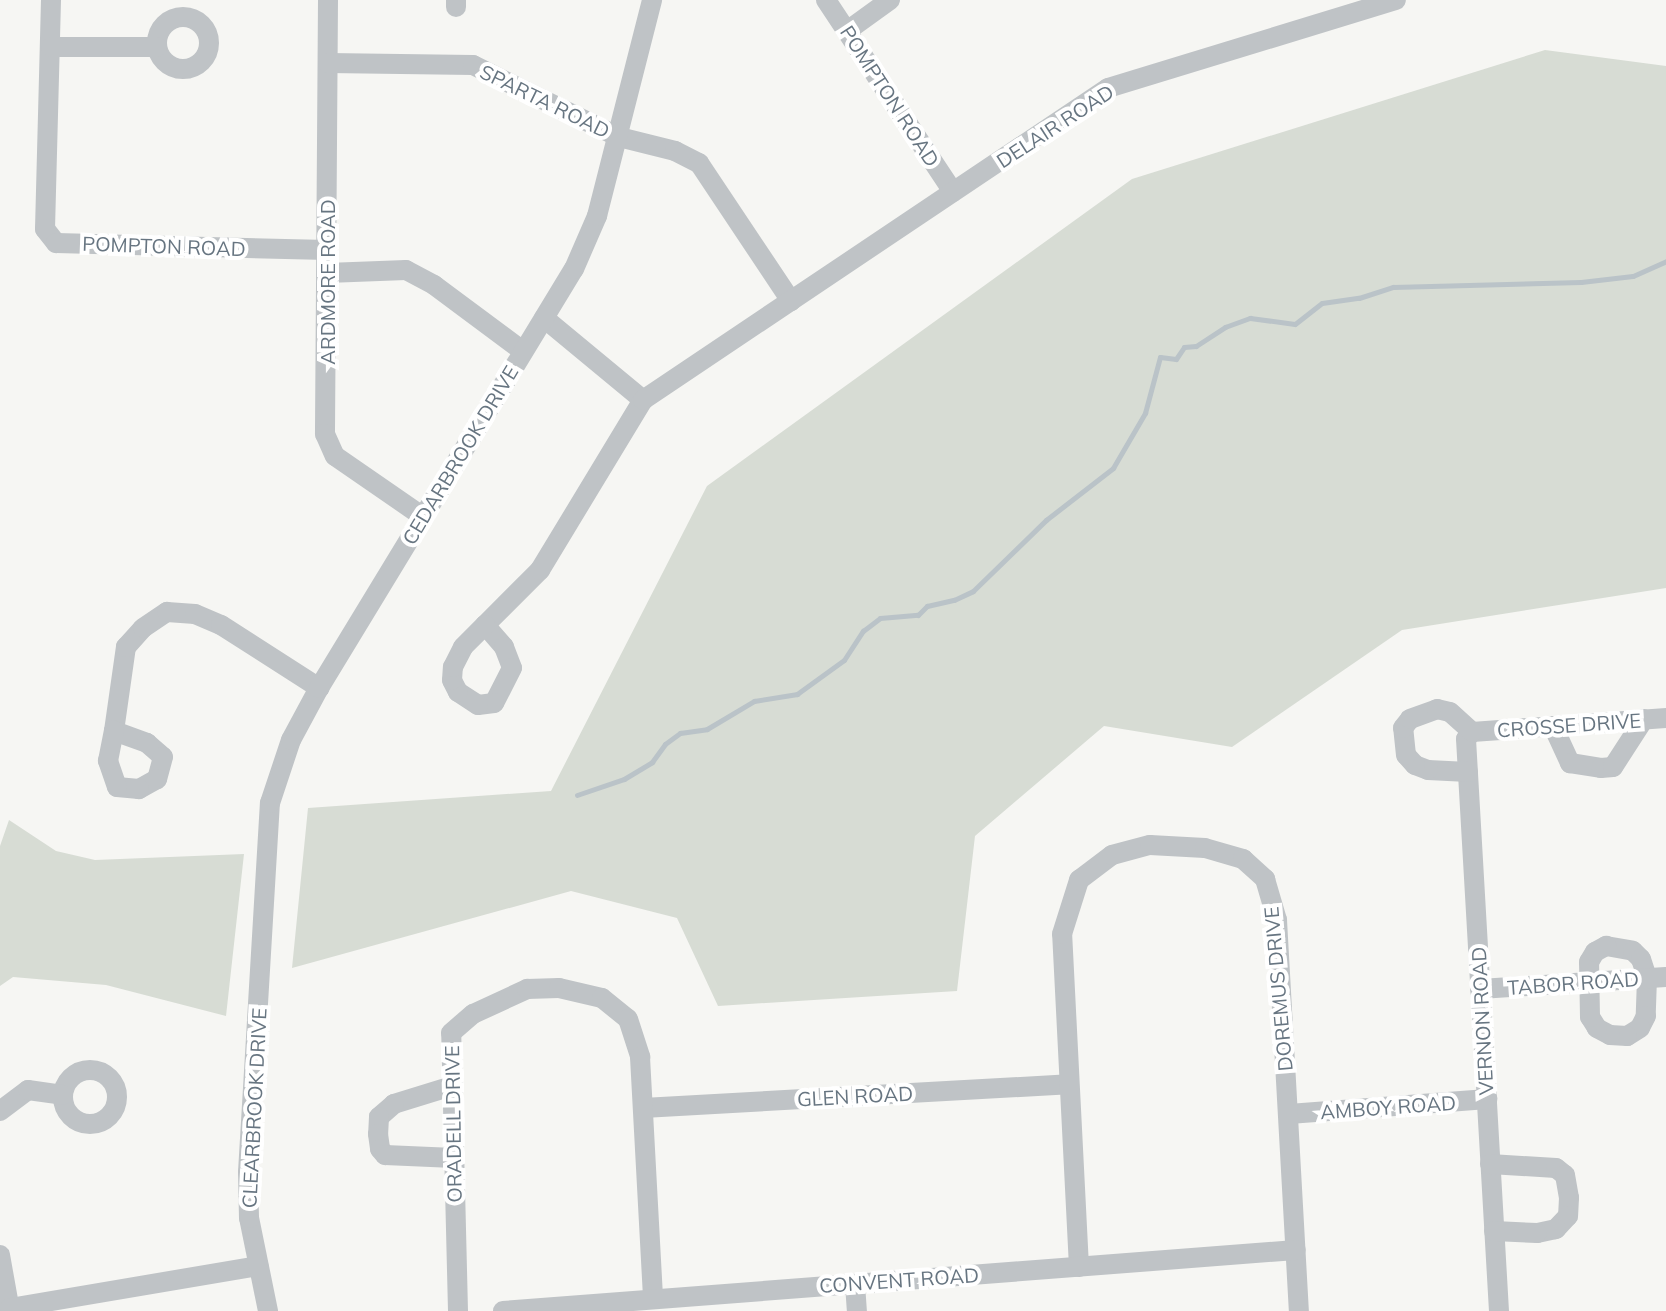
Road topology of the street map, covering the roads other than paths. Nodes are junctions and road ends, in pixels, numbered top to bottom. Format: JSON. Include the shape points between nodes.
{"nodes":[{"id":1,"x":51,"y":0,"type":"edge"},
{"id":2,"x":328,"y":0,"type":"edge"},
{"id":3,"x":652,"y":0,"type":"edge"},
{"id":4,"x":826,"y":0,"type":"edge"},
{"id":5,"x":890,"y":0,"type":"edge"},
{"id":6,"x":1392,"y":1,"type":"edge"},
{"id":7,"x":847,"y":31,"type":"junction"},
{"id":8,"x":51,"y":47,"type":"junction"},
{"id":9,"x":157,"y":47,"type":"dead end"},
{"id":10,"x":328,"y":63,"type":"junction"},
{"id":11,"x":619,"y":137,"type":"junction"},
{"id":12,"x":953,"y":192,"type":"junction"},
{"id":13,"x":327,"y":250,"type":"junction"},
{"id":14,"x":327,"y":273,"type":"junction"},
{"id":15,"x":791,"y":301,"type":"junction"},
{"id":16,"x":544,"y":318,"type":"junction"},
{"id":17,"x":523,"y":351,"type":"junction"},
{"id":18,"x":643,"y":400,"type":"junction"},
{"id":19,"x":422,"y":516,"type":"junction"},
{"id":20,"x":485,"y":625,"type":"dead end"},
{"id":21,"x":319,"y":688,"type":"junction"},
{"id":22,"x":1666,"y":718,"type":"edge"},
{"id":23,"x":1644,"y":719,"type":"junction"},
{"id":24,"x":1553,"y":726,"type":"junction"},
{"id":25,"x":114,"y":731,"type":"dead end"},
{"id":26,"x":1472,"y":732,"type":"junction"},
{"id":27,"x":1468,"y":772,"type":"junction"},
{"id":28,"x":265,"y":903,"type":"joint"},
{"id":29,"x":1657,"y":978,"type":"edge"},
{"id":30,"x":1588,"y":982,"type":"junction"},
{"id":31,"x":1480,"y":989,"type":"junction"},
{"id":32,"x":1068,"y":1084,"type":"junction"},
{"id":33,"x":452,"y":1086,"type":"junction"},
{"id":34,"x":63,"y":1095,"type":"dead end"},
{"id":35,"x":1487,"y":1099,"type":"junction"},
{"id":36,"x":643,"y":1108,"type":"junction"},
{"id":37,"x":0,"y":1111,"type":"edge"},
{"id":38,"x":1289,"y":1114,"type":"junction"},
{"id":39,"x":454,"y":1158,"type":"junction"},
{"id":40,"x":1490,"y":1164,"type":"junction"},
{"id":41,"x":1494,"y":1231,"type":"junction"},
{"id":42,"x":1296,"y":1250,"type":"junction"},
{"id":43,"x":0,"y":1255,"type":"edge"},
{"id":44,"x":258,"y":1266,"type":"junction"},
{"id":45,"x":1079,"y":1267,"type":"junction"},
{"id":46,"x":855,"y":1284,"type":"junction"},
{"id":47,"x":653,"y":1299,"type":"junction"},
{"id":48,"x":10,"y":1309,"type":"edge"},
{"id":49,"x":268,"y":1311,"type":"edge"},
{"id":50,"x":458,"y":1311,"type":"edge"},
{"id":51,"x":503,"y":1311,"type":"edge"},
{"id":52,"x":857,"y":1311,"type":"edge"},
{"id":53,"x":1299,"y":1311,"type":"edge"},
{"id":54,"x":1499,"y":1311,"type":"edge"}],
"edges":[{"from":1,"to":8,"type":"street","name":"POMPTON ROAD"},
{"from":2,"to":10,"type":"street","name":"ARDMORE ROAD"},
{"from":3,"to":11,"type":"street","name":"CEDARBROOK DRIVE"},
{"from":4,"to":7,"type":"street","name":"POMPTON ROAD"},
{"from":5,"to":7,"type":"street"},
{"from":6,"to":12,"type":"street","name":"DELAIR ROAD","via":[[1108,88]]},
{"from":7,"to":12,"type":"street","name":"POMPTON ROAD"},
{"from":8,"to":9,"type":"street"},
{"from":8,"to":13,"type":"street","name":"POMPTON ROAD","via":[[45,229],[56,243]]},
{"from":10,"to":11,"type":"street","name":"SPARTA ROAD","via":[[473,65]]},
{"from":10,"to":13,"type":"street","name":"ARDMORE ROAD"},
{"from":11,"to":15,"type":"street","name":"SPARTA ROAD","via":[[699,163]]},
{"from":11,"to":16,"type":"street","name":"CEDARBROOK DRIVE","via":[[597,216],[574,269]]},
{"from":12,"to":15,"type":"street","name":"DELAIR ROAD"},
{"from":13,"to":14,"type":"street","name":"ARDMORE ROAD"},
{"from":14,"to":17,"type":"street","via":[[406,270]]},
{"from":14,"to":19,"type":"street","name":"ARDMORE ROAD","via":[[325,434],[335,456]]},
{"from":15,"to":18,"type":"street","name":"DELAIR ROAD"},
{"from":16,"to":17,"type":"street","name":"CEDARBROOK DRIVE"},
{"from":16,"to":18,"type":"street"},
{"from":17,"to":19,"type":"street","name":"CEDARBROOK DRIVE"},
{"from":18,"to":20,"type":"street","via":[[540,570]]},
{"from":19,"to":21,"type":"street","name":"CEDARBROOK DRIVE"},
{"from":21,"to":25,"type":"street","via":[[221,625],[195,614],[167,612],[126,647]]},
{"from":21,"to":28,"type":"street","name":"CEDARBROOK DRIVE","via":[[291,740],[270,803]]},
{"from":22,"to":23,"type":"street","name":"CROSSE DRIVE"},
{"from":23,"to":24,"type":"street","name":"CROSSE DRIVE"},
{"from":23,"to":24,"type":"street","via":[[1613,767],[1601,768],[1570,763]]},
{"from":24,"to":26,"type":"street","name":"CROSSE DRIVE"},
{"from":26,"to":27,"type":"street","name":"VERNON ROAD","via":[[1466,739]]},
{"from":26,"to":27,"type":"street","via":[[1450,712],[1437,709],[1410,719],[1403,728],[1406,755],[1415,765]]},
{"from":27,"to":31,"type":"street","name":"VERNON ROAD"},
{"from":28,"to":44,"type":"street","name":"CLEARBROOK DRIVE","via":[[248,1172]]},
{"from":29,"to":30,"type":"street","name":"TABOR ROAD"},
{"from":29,"to":30,"type":"street","via":[[1633,951],[1606,946],[1589,962]]},
{"from":29,"to":30,"type":"street","via":[[1640,1028],[1627,1036],[1597,1028],[1590,1017]]},
{"from":30,"to":31,"type":"street","name":"TABOR ROAD"},
{"from":31,"to":35,"type":"street","name":"VERNON ROAD"},
{"from":32,"to":36,"type":"street","name":"GLEN ROAD"},
{"from":32,"to":38,"type":"street","name":"DOREMUS DRIVE","via":[[1062,934],[1079,880],[1112,855],[1150,845],[1205,848],[1243,859],[1265,879],[1277,920]]},
{"from":32,"to":45,"type":"street","name":"DOREMUS DRIVE"},
{"from":33,"to":36,"type":"street","name":"ORADELL DRIVE","via":[[451,1033],[473,1014],[527,989],[559,988],[602,998],[628,1019],[640,1057]]},
{"from":33,"to":39,"type":"street","name":"ORADELL DRIVE"},
{"from":33,"to":39,"type":"street","via":[[394,1104],[379,1117],[378,1134],[385,1155]]},
{"from":34,"to":37,"type":"street","via":[[28,1090]]},
{"from":35,"to":38,"type":"street","name":"AMBOY ROAD"},
{"from":35,"to":40,"type":"street","name":"VERNON ROAD"},
{"from":36,"to":47,"type":"street","name":"ORADELL DRIVE"},
{"from":38,"to":42,"type":"street","name":"DOREMUS DRIVE"},
{"from":39,"to":50,"type":"street","name":"ORADELL DRIVE"},
{"from":40,"to":41,"type":"street","name":"VERNON ROAD"},
{"from":40,"to":41,"type":"street","via":[[1556,1168],[1565,1175],[1569,1198],[1568,1216],[1556,1229]]},
{"from":41,"to":54,"type":"street","name":"VERNON ROAD"},
{"from":42,"to":45,"type":"street","name":"CONVENT ROAD"},
{"from":42,"to":53,"type":"street","name":"DOREMUS DRIVE"},
{"from":43,"to":48,"type":"street"},
{"from":44,"to":48,"type":"street"},
{"from":44,"to":49,"type":"street","name":"CLEARBROOK DRIVE"},
{"from":45,"to":46,"type":"street","name":"CONVENT ROAD"},
{"from":46,"to":47,"type":"street","name":"CONVENT ROAD"},
{"from":46,"to":52,"type":"street"},
{"from":47,"to":51,"type":"street","name":"CONVENT ROAD"}]}
